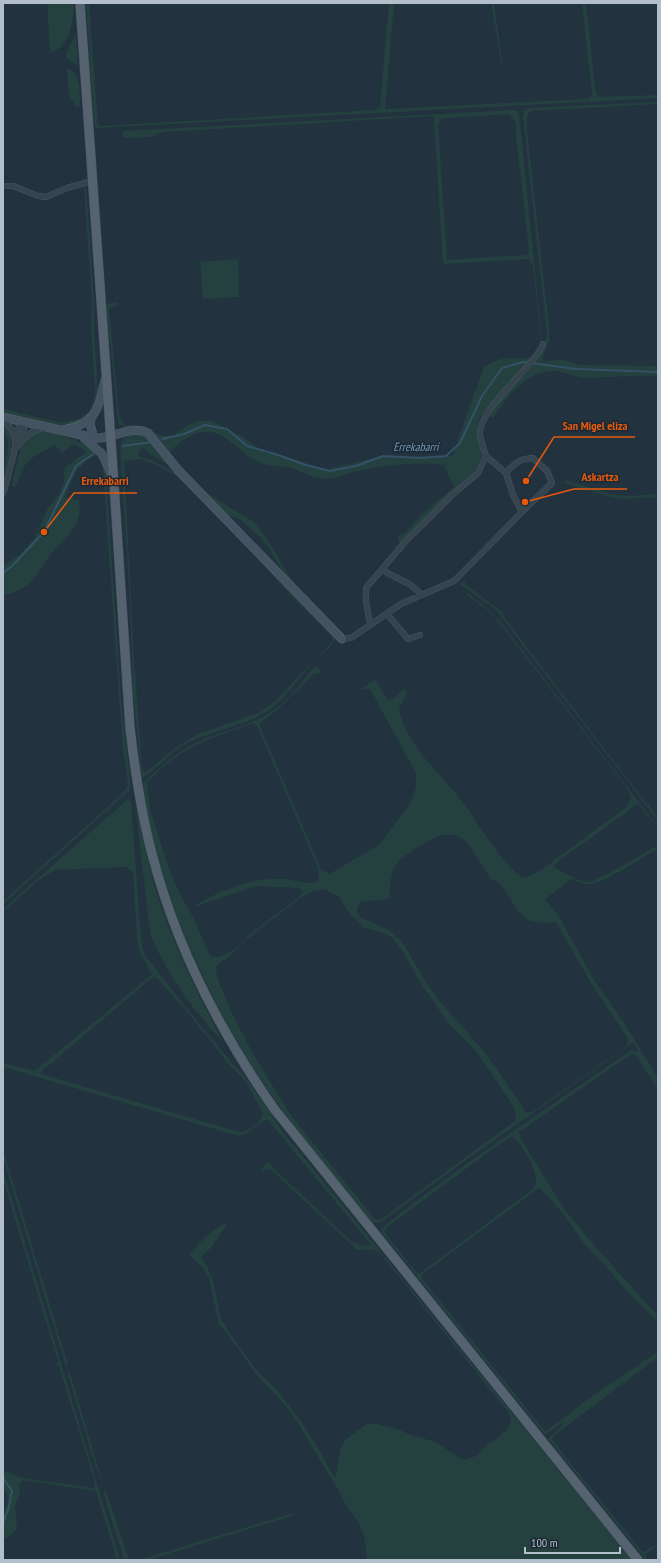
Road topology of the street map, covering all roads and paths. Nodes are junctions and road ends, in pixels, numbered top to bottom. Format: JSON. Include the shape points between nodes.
{"nodes":[{"id":1,"x":80,"y":3,"type":"edge"},
{"id":2,"x":92,"y":181,"type":"junction"},
{"id":3,"x":3,"y":186,"type":"edge"},
{"id":4,"x":543,"y":344,"type":"dead end"},
{"id":5,"x":106,"y":375,"type":"junction"},
{"id":6,"x":3,"y":418,"type":"edge"},
{"id":7,"x":91,"y":419,"type":"junction"},
{"id":8,"x":22,"y":422,"type":"junction"},
{"id":9,"x":47,"y":427,"type":"junction"},
{"id":10,"x":60,"y":431,"type":"junction"},
{"id":11,"x":82,"y":436,"type":"junction"},
{"id":12,"x":111,"y":437,"type":"junction"},
{"id":13,"x":94,"y":438,"type":"junction"},
{"id":14,"x":15,"y":439,"type":"junction"},
{"id":15,"x":21,"y":441,"type":"junction"},
{"id":16,"x":16,"y":448,"type":"junction"},
{"id":17,"x":486,"y":456,"type":"junction"},
{"id":18,"x":506,"y":473,"type":"junction"},
{"id":19,"x":114,"y":484,"type":"junction"},
{"id":20,"x":3,"y":493,"type":"edge"},
{"id":21,"x":522,"y":512,"type":"junction"},
{"id":22,"x":382,"y":570,"type":"junction"},
{"id":23,"x":422,"y":595,"type":"junction"},
{"id":24,"x":387,"y":614,"type":"junction"},
{"id":25,"x":370,"y":625,"type":"junction"},
{"id":26,"x":420,"y":635,"type":"dead end"},
{"id":27,"x":342,"y":639,"type":"joint"},
{"id":28,"x":638,"y":1560,"type":"edge"}],
"edges":[{"from":1,"to":2,"type":"main road"},
{"from":2,"to":3,"type":"street","via":[[46,197],[13,186]]},
{"from":2,"to":5,"type":"main road"},
{"from":4,"to":17,"type":"street","via":[[537,357],[504,392],[482,422],[480,435]]},
{"from":5,"to":7,"type":"street","via":[[96,411]]},
{"from":5,"to":12,"type":"main road"},
{"from":6,"to":8,"type":"street"},
{"from":6,"to":14,"type":"street","via":[[10,425]]},
{"from":7,"to":10,"type":"street","via":[[82,425]]},
{"from":7,"to":13,"type":"street"},
{"from":8,"to":9,"type":"street"},
{"from":8,"to":14,"type":"street"},
{"from":8,"to":15,"type":"street","via":[[24,428]]},
{"from":9,"to":10,"type":"street"},
{"from":9,"to":15,"type":"street","via":[[30,433]]},
{"from":10,"to":11,"type":"street"},
{"from":11,"to":13,"type":"street"},
{"from":11,"to":19,"type":"street","via":[[102,454]]},
{"from":12,"to":13,"type":"street"},
{"from":12,"to":19,"type":"main road"},
{"from":12,"to":27,"type":"street","via":[[125,431],[137,430],[148,433],[178,470]]},
{"from":14,"to":16,"type":"street"},
{"from":15,"to":16,"type":"street"},
{"from":16,"to":20,"type":"street"},
{"from":17,"to":18,"type":"street"},
{"from":17,"to":22,"type":"street","via":[[478,473],[405,542]]},
{"from":18,"to":21,"type":"street"},
{"from":18,"to":21,"type":"street","via":[[514,463],[533,458],[547,471],[552,483]]},
{"from":19,"to":28,"type":"main road","via":[[130,728],[137,787],[152,855],[196,977],[228,1038],[275,1110]]},
{"from":21,"to":23,"type":"street","via":[[454,582]]},
{"from":22,"to":23,"type":"street","via":[[411,585]]},
{"from":22,"to":25,"type":"street","via":[[366,588]]},
{"from":23,"to":24,"type":"street","via":[[401,604]]},
{"from":24,"to":25,"type":"street"},
{"from":24,"to":26,"type":"street","via":[[408,639]]},
{"from":25,"to":27,"type":"street","via":[[351,638]]}]}
